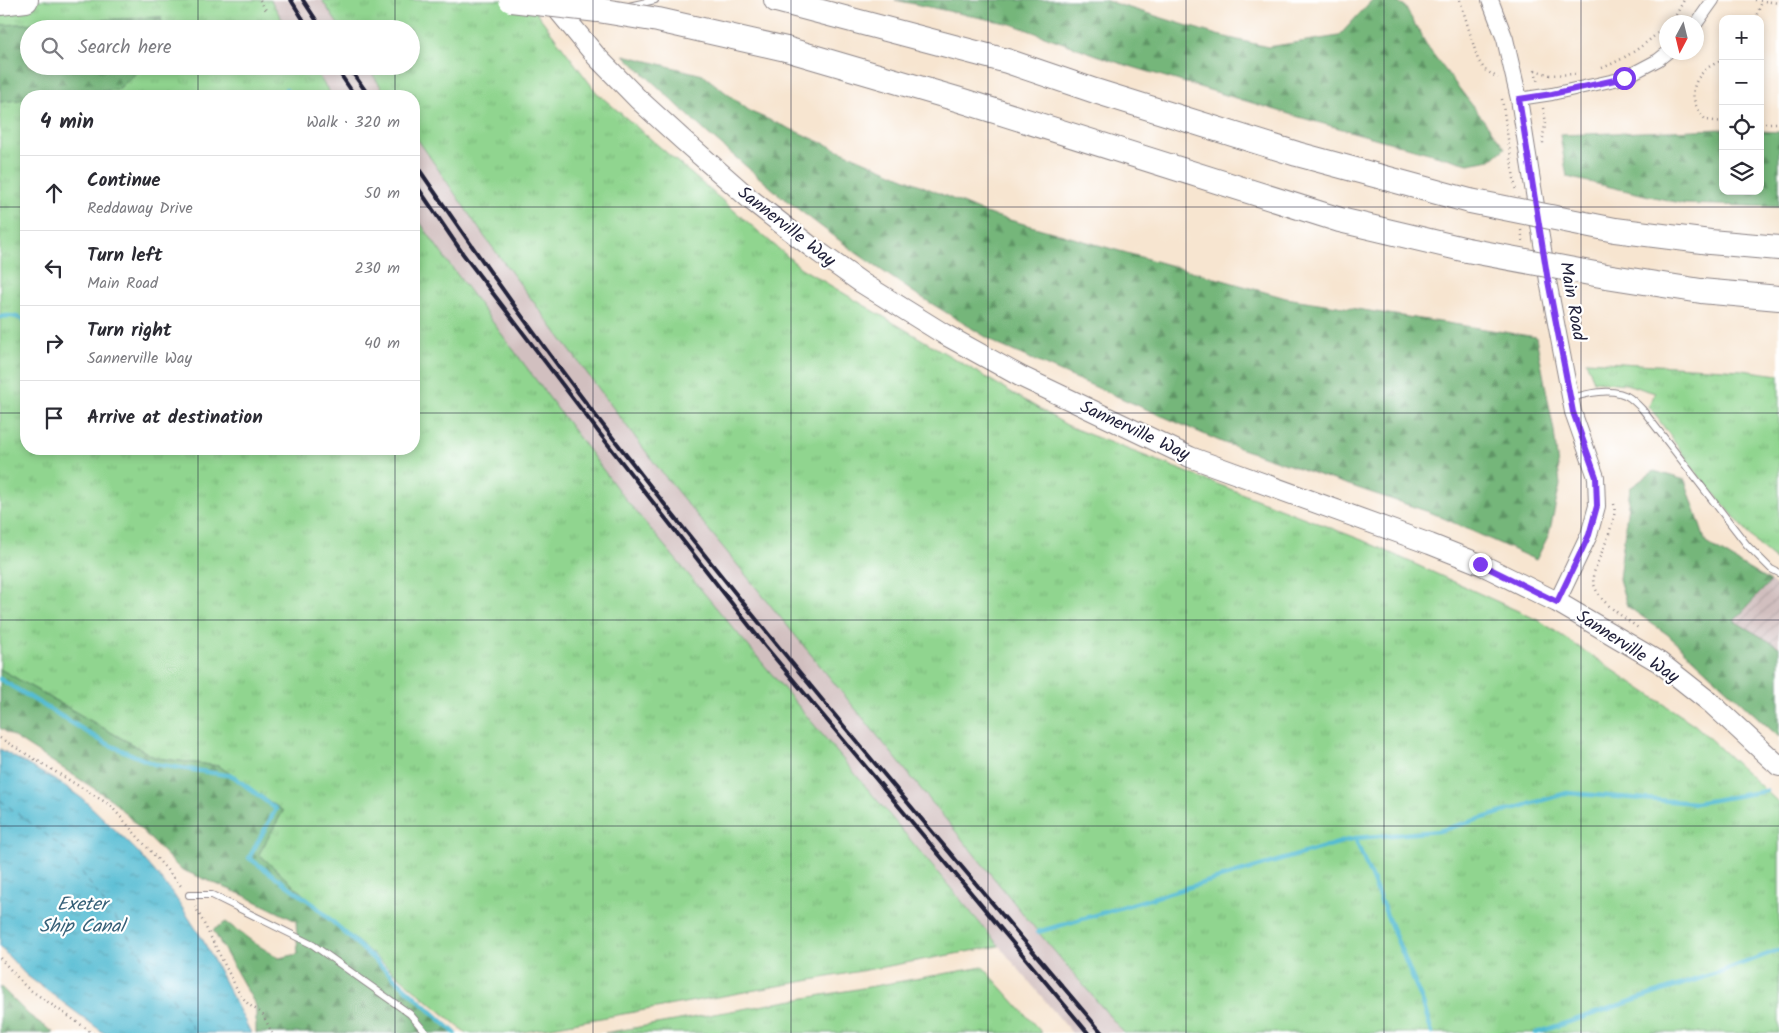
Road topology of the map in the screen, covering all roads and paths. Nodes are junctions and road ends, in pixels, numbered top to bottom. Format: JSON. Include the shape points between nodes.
{"nodes":[{"id":1,"x":26,"y":0,"type":"edge"},
{"id":2,"x":260,"y":0,"type":"edge"},
{"id":3,"x":511,"y":0,"type":"edge"},
{"id":4,"x":550,"y":0,"type":"edge"},
{"id":5,"x":655,"y":0,"type":"edge"},
{"id":6,"x":1460,"y":0,"type":"edge"},
{"id":7,"x":1490,"y":0,"type":"edge"},
{"id":8,"x":1684,"y":0,"type":"edge"},
{"id":9,"x":1713,"y":0,"type":"edge"},
{"id":10,"x":1755,"y":0,"type":"edge"},
{"id":11,"x":1762,"y":2,"type":"junction"},
{"id":12,"x":0,"y":3,"type":"edge"},
{"id":13,"x":787,"y":3,"type":"edge"},
{"id":14,"x":1779,"y":3,"type":"edge"},
{"id":15,"x":267,"y":12,"type":"dead end"},
{"id":16,"x":1676,"y":15,"type":"edge"},
{"id":17,"x":1702,"y":15,"type":"edge"},
{"id":18,"x":1757,"y":15,"type":"edge"},
{"id":19,"x":576,"y":18,"type":"junction"},
{"id":20,"x":1659,"y":32,"type":"edge"},
{"id":21,"x":1659,"y":59,"type":"edge"},
{"id":22,"x":1721,"y":60,"type":"edge"},
{"id":23,"x":1535,"y":70,"type":"dead end"},
{"id":24,"x":1597,"y":70,"type":"dead end"},
{"id":25,"x":1580,"y":74,"type":"dead end"},
{"id":26,"x":1500,"y":85,"type":"dead end"},
{"id":27,"x":1500,"y":92,"type":"dead end"},
{"id":28,"x":1519,"y":99,"type":"junction"},
{"id":29,"x":1719,"y":122,"type":"edge"},
{"id":30,"x":1779,"y":122,"type":"edge"},
{"id":31,"x":1764,"y":123,"type":"edge"},
{"id":32,"x":1516,"y":195,"type":"dead end"},
{"id":33,"x":1529,"y":219,"type":"junction"},
{"id":34,"x":1523,"y":244,"type":"dead end"},
{"id":35,"x":1779,"y":248,"type":"edge"},
{"id":36,"x":1779,"y":298,"type":"edge"},
{"id":37,"x":1570,"y":398,"type":"junction"},
{"id":38,"x":1614,"y":504,"type":"dead end"},
{"id":39,"x":1779,"y":573,"type":"edge"},
{"id":40,"x":1557,"y":602,"type":"junction"},
{"id":41,"x":1642,"y":631,"type":"dead end"},
{"id":42,"x":0,"y":738,"type":"edge"},
{"id":43,"x":1779,"y":766,"type":"edge"},
{"id":44,"x":189,"y":895,"type":"junction"},
{"id":45,"x":0,"y":958,"type":"edge"},
{"id":46,"x":93,"y":1033,"type":"edge"},
{"id":47,"x":272,"y":1033,"type":"edge"},
{"id":48,"x":426,"y":1033,"type":"edge"}],
"edges":[{"from":1,"to":12,"type":"highway"},
{"from":2,"to":15,"type":"path"},
{"from":3,"to":36,"type":"highway","bridge":true,"via":[[658,20],[786,49],[960,100],[1340,220],[1467,250],[1701,291]]},
{"from":4,"to":19,"type":"main road","name":"Sannerville Way"},
{"from":5,"to":19,"type":"lane"},
{"from":6,"to":26,"type":"path","via":[[1478,60],[1485,70],[1498,78]]},
{"from":7,"to":28,"type":"street","name":"Main Road","via":[[1505,39]]},
{"from":8,"to":16,"type":"path"},
{"from":9,"to":17,"type":"street"},
{"from":10,"to":11,"type":"path"},
{"from":11,"to":14,"type":"path"},
{"from":11,"to":18,"type":"path"},
{"from":13,"to":33,"type":"highway","bridge":true,"via":[[1007,62],[1297,154]]},
{"from":19,"to":40,"type":"main road","name":"Sannerville Way","via":[[596,56],[638,99],[750,199],[862,283],[944,334],[1020,376],[1190,457],[1480,564]]},
{"from":20,"to":24,"type":"path","via":[[1622,60]]},
{"from":21,"to":28,"type":"street","via":[[1624,78]]},
{"from":22,"to":29,"type":"path","via":[[1704,71],[1694,85],[1698,112],[1706,120]]},
{"from":23,"to":25,"type":"path","via":[[1550,75]]},
{"from":27,"to":32,"type":"path"},
{"from":28,"to":33,"type":"street","name":"Main Road"},
{"from":30,"to":31,"type":"path"},
{"from":33,"to":34,"type":"path"},
{"from":33,"to":35,"type":"highway","bridge":true},
{"from":33,"to":37,"type":"street","name":"Main Road"},
{"from":37,"to":39,"type":"lane","via":[[1598,391],[1629,396],[1747,544]]},
{"from":37,"to":40,"type":"street","name":"Main Road","via":[[1596,477],[1597,506],[1589,535]]},
{"from":38,"to":41,"type":"path","via":[[1616,513],[1593,576],[1595,588],[1603,600]]},
{"from":40,"to":43,"type":"main road","name":"Sannerville Way","via":[[1659,662],[1711,703]]},
{"from":42,"to":44,"type":"path","via":[[110,805]]},
{"from":44,"to":47,"type":"path","via":[[239,993],[262,1013]]},
{"from":44,"to":48,"type":"lane","via":[[212,895],[313,945],[410,1014]]},
{"from":45,"to":46,"type":"path","via":[[26,987]]}]}
